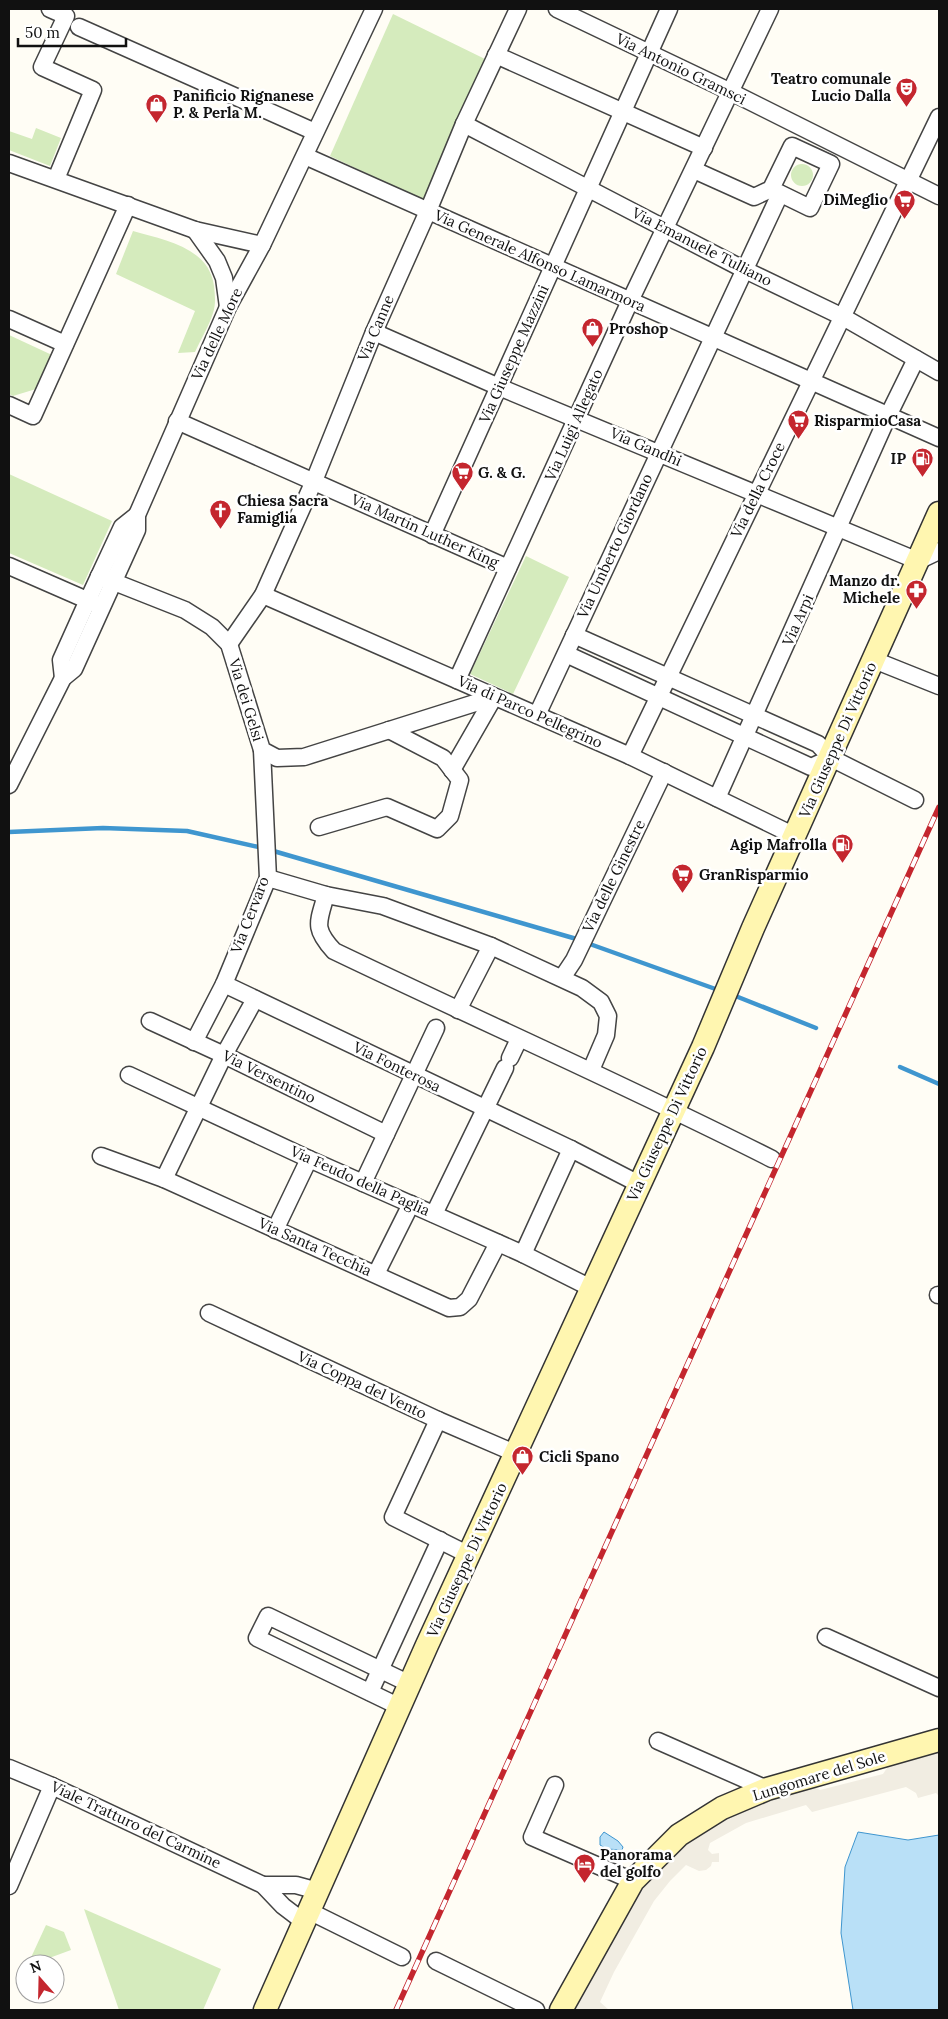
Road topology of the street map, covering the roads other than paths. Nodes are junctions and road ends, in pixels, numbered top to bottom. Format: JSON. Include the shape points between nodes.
{"nodes":[{"id":1,"x":50,"y":9,"type":"edge"},
{"id":2,"x":518,"y":9,"type":"edge"},
{"id":3,"x":558,"y":9,"type":"edge"},
{"id":4,"x":670,"y":9,"type":"edge"},
{"id":5,"x":770,"y":9,"type":"edge"},
{"id":6,"x":373,"y":11,"type":"edge"},
{"id":7,"x":79,"y":27,"type":"dead end"},
{"id":8,"x":649,"y":54,"type":"junction"},
{"id":9,"x":496,"y":55,"type":"junction"},
{"id":10,"x":731,"y":92,"type":"junction"},
{"id":11,"x":623,"y":112,"type":"junction"},
{"id":12,"x":939,"y":117,"type":"edge"},
{"id":13,"x":464,"y":124,"type":"junction"},
{"id":14,"x":315,"y":132,"type":"junction"},
{"id":15,"x":704,"y":148,"type":"junction"},
{"id":16,"x":305,"y":156,"type":"junction"},
{"id":17,"x":9,"y":163,"type":"edge"},
{"id":18,"x":694,"y":170,"type":"junction"},
{"id":19,"x":56,"y":179,"type":"junction"},
{"id":20,"x":909,"y":182,"type":"junction"},
{"id":21,"x":588,"y":189,"type":"junction"},
{"id":22,"x":939,"y":196,"type":"edge"},
{"id":23,"x":128,"y":205,"type":"junction"},
{"id":24,"x":428,"y":211,"type":"junction"},
{"id":25,"x":665,"y":228,"type":"junction"},
{"id":26,"x":194,"y":230,"type":"junction"},
{"id":27,"x":262,"y":245,"type":"junction"},
{"id":28,"x":553,"y":267,"type":"junction"},
{"id":29,"x":743,"y":269,"type":"junction"},
{"id":30,"x":630,"y":301,"type":"junction"},
{"id":31,"x":228,"y":307,"type":"junction"},
{"id":32,"x":843,"y":316,"type":"junction"},
{"id":33,"x":9,"y":319,"type":"edge"},
{"id":34,"x":374,"y":332,"type":"junction"},
{"id":35,"x":712,"y":337,"type":"junction"},
{"id":36,"x":65,"y":344,"type":"junction"},
{"id":37,"x":916,"y":359,"type":"junction"},
{"id":38,"x":939,"y":372,"type":"edge"},
{"id":39,"x":811,"y":382,"type":"junction"},
{"id":40,"x":499,"y":387,"type":"junction"},
{"id":41,"x":9,"y":405,"type":"edge"},
{"id":42,"x":888,"y":416,"type":"junction"},
{"id":43,"x":577,"y":418,"type":"junction"},
{"id":44,"x":177,"y":421,"type":"junction"},
{"id":45,"x":939,"y":438,"type":"edge"},
{"id":46,"x":658,"y":452,"type":"junction"},
{"id":47,"x":314,"y":481,"type":"junction"},
{"id":48,"x":756,"y":494,"type":"junction"},
{"id":49,"x":939,"y":514,"type":"edge"},
{"id":50,"x":839,"y":528,"type":"junction"},
{"id":51,"x":432,"y":535,"type":"junction"},
{"id":52,"x":939,"y":551,"type":"edge"},
{"id":53,"x":918,"y":561,"type":"junction"},
{"id":54,"x":9,"y":566,"type":"edge"},
{"id":55,"x":508,"y":568,"type":"junction"},
{"id":56,"x":106,"y":579,"type":"junction"},
{"id":57,"x":263,"y":595,"type":"junction"},
{"id":58,"x":95,"y":604,"type":"junction"},
{"id":59,"x":574,"y":635,"type":"junction"},
{"id":60,"x":229,"y":644,"type":"junction"},
{"id":61,"x":566,"y":654,"type":"junction"},
{"id":62,"x":874,"y":660,"type":"junction"},
{"id":63,"x":668,"y":676,"type":"junction"},
{"id":64,"x":457,"y":680,"type":"junction"},
{"id":65,"x":939,"y":686,"type":"edge"},
{"id":66,"x":658,"y":696,"type":"junction"},
{"id":67,"x":494,"y":697,"type":"junction"},
{"id":68,"x":537,"y":715,"type":"junction"},
{"id":69,"x":755,"y":716,"type":"junction"},
{"id":70,"x":389,"y":730,"type":"junction"},
{"id":71,"x":746,"y":736,"type":"junction"},
{"id":72,"x":262,"y":750,"type":"junction"},
{"id":73,"x":630,"y":756,"type":"junction"},
{"id":74,"x":831,"y":758,"type":"junction"},
{"id":75,"x":452,"y":770,"type":"junction"},
{"id":76,"x":664,"y":772,"type":"junction"},
{"id":77,"x":12,"y":780,"type":"edge"},
{"id":78,"x":718,"y":798,"type":"junction"},
{"id":79,"x":915,"y":800,"type":"dead end"},
{"id":80,"x":319,"y":827,"type":"dead end"},
{"id":81,"x":795,"y":836,"type":"junction"},
{"id":82,"x":268,"y":878,"type":"junction"},
{"id":83,"x":326,"y":895,"type":"junction"},
{"id":84,"x":491,"y":946,"type":"junction"},
{"id":85,"x":562,"y":978,"type":"junction"},
{"id":86,"x":224,"y":984,"type":"junction"},
{"id":87,"x":255,"y":999,"type":"junction"},
{"id":88,"x":458,"y":1010,"type":"junction"},
{"id":89,"x":150,"y":1022,"type":"dead end"},
{"id":90,"x":436,"y":1028,"type":"dead end"},
{"id":91,"x":519,"y":1039,"type":"junction"},
{"id":92,"x":194,"y":1042,"type":"junction"},
{"id":93,"x":224,"y":1055,"type":"junction"},
{"id":94,"x":590,"y":1070,"type":"junction"},
{"id":95,"x":129,"y":1076,"type":"dead end"},
{"id":96,"x":414,"y":1076,"type":"junction"},
{"id":97,"x":199,"y":1107,"type":"junction"},
{"id":98,"x":485,"y":1108,"type":"junction"},
{"id":99,"x":674,"y":1109,"type":"junction"},
{"id":100,"x":386,"y":1134,"type":"junction"},
{"id":101,"x":570,"y":1149,"type":"junction"},
{"id":102,"x":101,"y":1156,"type":"dead end"},
{"id":103,"x":309,"y":1159,"type":"junction"},
{"id":104,"x":772,"y":1160,"type":"dead end"},
{"id":105,"x":164,"y":1179,"type":"junction"},
{"id":106,"x":363,"y":1183,"type":"junction"},
{"id":107,"x":638,"y":1184,"type":"junction"},
{"id":108,"x":411,"y":1204,"type":"junction"},
{"id":109,"x":434,"y":1214,"type":"junction"},
{"id":110,"x":275,"y":1230,"type":"junction"},
{"id":111,"x":498,"y":1243,"type":"junction"},
{"id":112,"x":523,"y":1254,"type":"junction"},
{"id":113,"x":376,"y":1274,"type":"junction"},
{"id":114,"x":591,"y":1288,"type":"junction"},
{"id":115,"x":209,"y":1313,"type":"dead end"},
{"id":116,"x":438,"y":1420,"type":"junction"},
{"id":117,"x":517,"y":1454,"type":"junction"},
{"id":118,"x":440,"y":1540,"type":"junction"},
{"id":119,"x":470,"y":1555,"type":"junction"},
{"id":120,"x":826,"y":1637,"type":"dead end"},
{"id":121,"x":380,"y":1670,"type":"junction"},
{"id":122,"x":410,"y":1684,"type":"junction"},
{"id":123,"x":939,"y":1688,"type":"edge"},
{"id":124,"x":370,"y":1692,"type":"junction"},
{"id":125,"x":400,"y":1706,"type":"junction"},
{"id":126,"x":939,"y":1740,"type":"edge"},
{"id":127,"x":658,"y":1741,"type":"dead end"},
{"id":128,"x":9,"y":1768,"type":"edge"},
{"id":129,"x":555,"y":1785,"type":"dead end"},
{"id":130,"x":52,"y":1786,"type":"junction"},
{"id":131,"x":767,"y":1789,"type":"junction"},
{"id":132,"x":634,"y":1881,"type":"junction"},
{"id":133,"x":263,"y":1885,"type":"junction"},
{"id":134,"x":9,"y":1886,"type":"edge"},
{"id":135,"x":310,"y":1908,"type":"junction"},
{"id":136,"x":402,"y":1956,"type":"dead end"},
{"id":137,"x":436,"y":1962,"type":"dead end"},
{"id":138,"x":265,"y":2010,"type":"edge"},
{"id":139,"x":536,"y":2010,"type":"edge"},
{"id":140,"x":561,"y":2010,"type":"edge"}],
"edges":[{"from":1,"to":19,"type":"street","via":[[66,16],[42,68],[93,90]]},
{"from":2,"to":9,"type":"street","name":"Via Canne"},
{"from":3,"to":8,"type":"street","name":"Via Antonio Gramsci"},
{"from":4,"to":8,"type":"street","name":"Via Giuseppe Mazzini"},
{"from":5,"to":10,"type":"street","name":"Via Luigi Allegato"},
{"from":6,"to":14,"type":"street","name":"Via delle More"},
{"from":7,"to":14,"type":"street"},
{"from":8,"to":10,"type":"street","name":"Via Antonio Gramsci"},
{"from":8,"to":11,"type":"street","name":"Via Giuseppe Mazzini"},
{"from":9,"to":11,"type":"street"},
{"from":9,"to":13,"type":"street","name":"Via Canne"},
{"from":10,"to":15,"type":"street","name":"Via Luigi Allegato"},
{"from":10,"to":20,"type":"street","name":"Via Antonio Gramsci"},
{"from":11,"to":15,"type":"street"},
{"from":11,"to":21,"type":"street","name":"Via Giuseppe Mazzini"},
{"from":12,"to":20,"type":"street","name":"Via della Croce"},
{"from":13,"to":21,"type":"street","name":"Via Emanuele Tulliano"},
{"from":13,"to":24,"type":"street","name":"Via Canne"},
{"from":14,"to":16,"type":"street","name":"Via delle More"},
{"from":15,"to":18,"type":"street","name":"Via Luigi Allegato"},
{"from":16,"to":24,"type":"street","name":"Via Generale Alfonso Lamarmora"},
{"from":16,"to":27,"type":"street","name":"Via delle More"},
{"from":17,"to":19,"type":"street"},
{"from":18,"to":25,"type":"street","name":"Via Luigi Allegato"},
{"from":18,"to":29,"type":"street","name":"Via Umberto Giordano","via":[[754,197],[775,191]]},
{"from":19,"to":23,"type":"street"},
{"from":20,"to":22,"type":"street","name":"Via Antonio Gramsci"},
{"from":20,"to":32,"type":"street","name":"Via della Croce"},
{"from":21,"to":25,"type":"street","name":"Via Emanuele Tulliano"},
{"from":21,"to":28,"type":"street","name":"Via Giuseppe Mazzini"},
{"from":23,"to":26,"type":"street"},
{"from":23,"to":36,"type":"street"},
{"from":24,"to":28,"type":"street","name":"Via Generale Alfonso Lamarmora"},
{"from":24,"to":34,"type":"street","name":"Via Canne"},
{"from":25,"to":29,"type":"street","name":"Via Emanuele Tulliano"},
{"from":25,"to":30,"type":"street","name":"Via Luigi Allegato"},
{"from":26,"to":27,"type":"street"},
{"from":26,"to":31,"type":"street","via":[[217,260],[224,278]]},
{"from":27,"to":31,"type":"street","name":"Via delle More"},
{"from":28,"to":30,"type":"street","name":"Via Generale Alfonso Lamarmora"},
{"from":28,"to":40,"type":"street","name":"Via Giuseppe Mazzini"},
{"from":29,"to":32,"type":"street","name":"Via Emanuele Tulliano"},
{"from":29,"to":35,"type":"street","name":"Via Umberto Giordano"},
{"from":30,"to":35,"type":"street","name":"Via Generale Alfonso Lamarmora"},
{"from":30,"to":43,"type":"street","name":"Via Luigi Allegato"},
{"from":31,"to":44,"type":"street","name":"Via delle More"},
{"from":32,"to":37,"type":"street","name":"Via Emanuele Tulliano"},
{"from":32,"to":39,"type":"street","name":"Via della Croce"},
{"from":33,"to":36,"type":"street"},
{"from":34,"to":40,"type":"street","name":"Via Gandhi"},
{"from":34,"to":47,"type":"street","name":"Via Canne"},
{"from":35,"to":39,"type":"street","name":"Via Generale Alfonso Lamarmora"},
{"from":35,"to":46,"type":"street","name":"Via Umberto Giordano"},
{"from":36,"to":41,"type":"street","via":[[33,416]]},
{"from":37,"to":38,"type":"street","name":"Via Emanuele Tulliano"},
{"from":37,"to":42,"type":"street","name":"Via Arpi"},
{"from":39,"to":42,"type":"street","name":"Via Generale Alfonso Lamarmora"},
{"from":39,"to":48,"type":"street","name":"Via della Croce"},
{"from":40,"to":43,"type":"street","name":"Via Gandhi"},
{"from":40,"to":51,"type":"street","name":"Via Giuseppe Mazzini"},
{"from":42,"to":45,"type":"street","name":"Via Generale Alfonso Lamarmora"},
{"from":42,"to":50,"type":"street","name":"Via Arpi"},
{"from":43,"to":46,"type":"street","name":"Via Gandhi"},
{"from":43,"to":55,"type":"street","name":"Via Luigi Allegato"},
{"from":44,"to":47,"type":"street","name":"Via Martin Luther King"},
{"from":44,"to":56,"type":"street","name":"Via delle More","via":[[137,515],[122,527]]},
{"from":46,"to":48,"type":"street","name":"Via Gandhi"},
{"from":46,"to":59,"type":"street","name":"Via Umberto Giordano"},
{"from":47,"to":51,"type":"street","name":"Via Martin Luther King"},
{"from":47,"to":57,"type":"street","name":"Via Canne"},
{"from":48,"to":50,"type":"street","name":"Via Gandhi"},
{"from":48,"to":63,"type":"street","name":"Via della Croce"},
{"from":49,"to":53,"type":"main road","name":"Via Giuseppe Di Vittorio"},
{"from":50,"to":53,"type":"street","name":"Via Gandhi"},
{"from":50,"to":69,"type":"street","name":"Via Arpi"},
{"from":51,"to":55,"type":"street","name":"Via Martin Luther King"},
{"from":52,"to":53,"type":"street"},
{"from":53,"to":62,"type":"main road","name":"Via Giuseppe Di Vittorio"},
{"from":54,"to":58,"type":"street"},
{"from":55,"to":64,"type":"street","name":"Via Luigi Allegato"},
{"from":56,"to":58,"type":"street","name":"Via delle More"},
{"from":56,"to":60,"type":"street","name":"Via dei Gelsi","via":[[185,610],[212,626]]},
{"from":57,"to":60,"type":"street","name":"Via Canne"},
{"from":57,"to":64,"type":"street","name":"Via di Parco Pellegrino"},
{"from":58,"to":77,"type":"street","name":"Via delle More","via":[[74,669],[63,678]]},
{"from":59,"to":61,"type":"street","name":"Via Umberto Giordano"},
{"from":59,"to":63,"type":"street"},
{"from":60,"to":72,"type":"street","name":"Via dei Gelsi"},
{"from":61,"to":66,"type":"street"},
{"from":61,"to":68,"type":"street","name":"Via Umberto Giordano"},
{"from":62,"to":65,"type":"street"},
{"from":62,"to":74,"type":"main road","name":"Via Giuseppe Di Vittorio"},
{"from":63,"to":66,"type":"street","name":"Via della Croce"},
{"from":63,"to":69,"type":"street"},
{"from":64,"to":67,"type":"street","name":"Via di Parco Pellegrino"},
{"from":66,"to":71,"type":"street"},
{"from":66,"to":73,"type":"street","name":"Via della Croce"},
{"from":67,"to":68,"type":"street","name":"Via di Parco Pellegrino"},
{"from":67,"to":70,"type":"street","name":"Via dei Gelsi"},
{"from":67,"to":75,"type":"street"},
{"from":68,"to":73,"type":"street","name":"Via di Parco Pellegrino"},
{"from":69,"to":71,"type":"street","name":"Via Arpi"},
{"from":69,"to":74,"type":"street","via":[[818,744]]},
{"from":70,"to":72,"type":"street","name":"Via dei Gelsi","via":[[304,757],[277,758]]},
{"from":70,"to":75,"type":"street","via":[[443,758]]},
{"from":71,"to":74,"type":"street","via":[[811,767]]},
{"from":71,"to":78,"type":"street","name":"Via Arpi"},
{"from":72,"to":82,"type":"street","name":"Via Cervaro"},
{"from":73,"to":76,"type":"street","name":"Via di Parco Pellegrino"},
{"from":74,"to":79,"type":"street"},
{"from":74,"to":81,"type":"main road","name":"Via Giuseppe Di Vittorio"},
{"from":75,"to":80,"type":"street","via":[[460,780],[450,816],[437,829],[387,807]]},
{"from":76,"to":78,"type":"street","name":"Via di Parco Pellegrino"},
{"from":76,"to":85,"type":"street","name":"Via delle Ginestre","via":[[574,960]]},
{"from":78,"to":81,"type":"street","name":"Via di Parco Pellegrino"},
{"from":81,"to":99,"type":"main road","name":"Via Giuseppe Di Vittorio"},
{"from":82,"to":83,"type":"street"},
{"from":82,"to":86,"type":"street","name":"Via Cervaro"},
{"from":83,"to":84,"type":"street","via":[[383,906]]},
{"from":83,"to":88,"type":"street","via":[[318,925],[323,939],[334,951]]},
{"from":84,"to":85,"type":"street"},
{"from":84,"to":88,"type":"street"},
{"from":85,"to":94,"type":"street","via":[[601,1002],[608,1016],[606,1035]]},
{"from":86,"to":87,"type":"street","name":"Via Fonterosa"},
{"from":86,"to":92,"type":"street","name":"Via Cervaro"},
{"from":87,"to":93,"type":"street"},
{"from":87,"to":96,"type":"street","name":"Via Fonterosa"},
{"from":88,"to":91,"type":"street"},
{"from":89,"to":92,"type":"street","name":"Via Versentino"},
{"from":90,"to":96,"type":"street"},
{"from":91,"to":94,"type":"street"},
{"from":91,"to":98,"type":"street"},
{"from":92,"to":93,"type":"street","name":"Via Versentino"},
{"from":93,"to":97,"type":"street"},
{"from":93,"to":100,"type":"street","name":"Via Versentino"},
{"from":94,"to":99,"type":"street"},
{"from":95,"to":97,"type":"street","name":"Via Feudo della Paglia"},
{"from":96,"to":98,"type":"street","name":"Via Fonterosa"},
{"from":96,"to":100,"type":"street"},
{"from":97,"to":103,"type":"street","name":"Via Feudo della Paglia"},
{"from":97,"to":105,"type":"street"},
{"from":98,"to":101,"type":"street","name":"Via Fonterosa"},
{"from":98,"to":109,"type":"street"},
{"from":99,"to":104,"type":"street"},
{"from":99,"to":107,"type":"main road","name":"Via Giuseppe Di Vittorio"},
{"from":100,"to":106,"type":"street"},
{"from":101,"to":107,"type":"street","name":"Via Fonterosa"},
{"from":101,"to":112,"type":"street"},
{"from":102,"to":105,"type":"street","name":"Via Santa Tecchia"},
{"from":103,"to":106,"type":"street","name":"Via Feudo della Paglia"},
{"from":103,"to":110,"type":"street"},
{"from":105,"to":110,"type":"street","name":"Via Santa Tecchia"},
{"from":106,"to":108,"type":"street","name":"Via Feudo della Paglia"},
{"from":107,"to":114,"type":"main road","name":"Via Giuseppe Di Vittorio"},
{"from":108,"to":109,"type":"street","name":"Via Feudo della Paglia"},
{"from":108,"to":113,"type":"street"},
{"from":109,"to":111,"type":"street","name":"Via Feudo della Paglia"},
{"from":110,"to":113,"type":"street","name":"Via Santa Tecchia"},
{"from":111,"to":112,"type":"street","name":"Via Feudo della Paglia"},
{"from":111,"to":113,"type":"street","name":"Via Santa Tecchia","via":[[469,1299],[460,1307],[449,1308]]},
{"from":112,"to":114,"type":"street","name":"Via Feudo della Paglia"},
{"from":114,"to":117,"type":"main road","name":"Via Giuseppe Di Vittorio"},
{"from":115,"to":116,"type":"street","name":"Via Coppa del Vento"},
{"from":116,"to":117,"type":"street","name":"Via Coppa del Vento"},
{"from":116,"to":118,"type":"street","via":[[393,1517]]},
{"from":117,"to":119,"type":"main road","name":"Via Giuseppe Di Vittorio"},
{"from":118,"to":119,"type":"street"},
{"from":118,"to":121,"type":"street"},
{"from":119,"to":122,"type":"main road","name":"Via Giuseppe Di Vittorio"},
{"from":120,"to":123,"type":"street"},
{"from":121,"to":122,"type":"street"},
{"from":121,"to":124,"type":"street"},
{"from":121,"to":124,"type":"street","via":[[268,1616],[257,1638]]},
{"from":122,"to":125,"type":"main road","name":"Via Giuseppe Di Vittorio"},
{"from":124,"to":125,"type":"street"},
{"from":125,"to":135,"type":"main road","name":"Via Giuseppe Di Vittorio"},
{"from":126,"to":131,"type":"main road","name":"Lungomare del Sole"},
{"from":127,"to":131,"type":"street"},
{"from":128,"to":130,"type":"street","name":"Viale Tratturo del Carmine"},
{"from":129,"to":132,"type":"street","via":[[532,1837]]},
{"from":130,"to":133,"type":"street","name":"Viale Tratturo del Carmine"},
{"from":130,"to":134,"type":"street"},
{"from":131,"to":132,"type":"main road","name":"Lungomare del Sole","via":[[722,1808],[679,1835]]},
{"from":132,"to":140,"type":"main road","name":"Lungomare del Sole"},
{"from":133,"to":135,"type":"street","name":"Viale Tratturo del Carmine","via":[[284,1906]]},
{"from":133,"to":135,"type":"street","name":"Viale Tratturo del Carmine","via":[[296,1885]]},
{"from":135,"to":136,"type":"street"},
{"from":135,"to":138,"type":"main road","name":"Via Giuseppe Di Vittorio"},
{"from":137,"to":139,"type":"street"}]}
